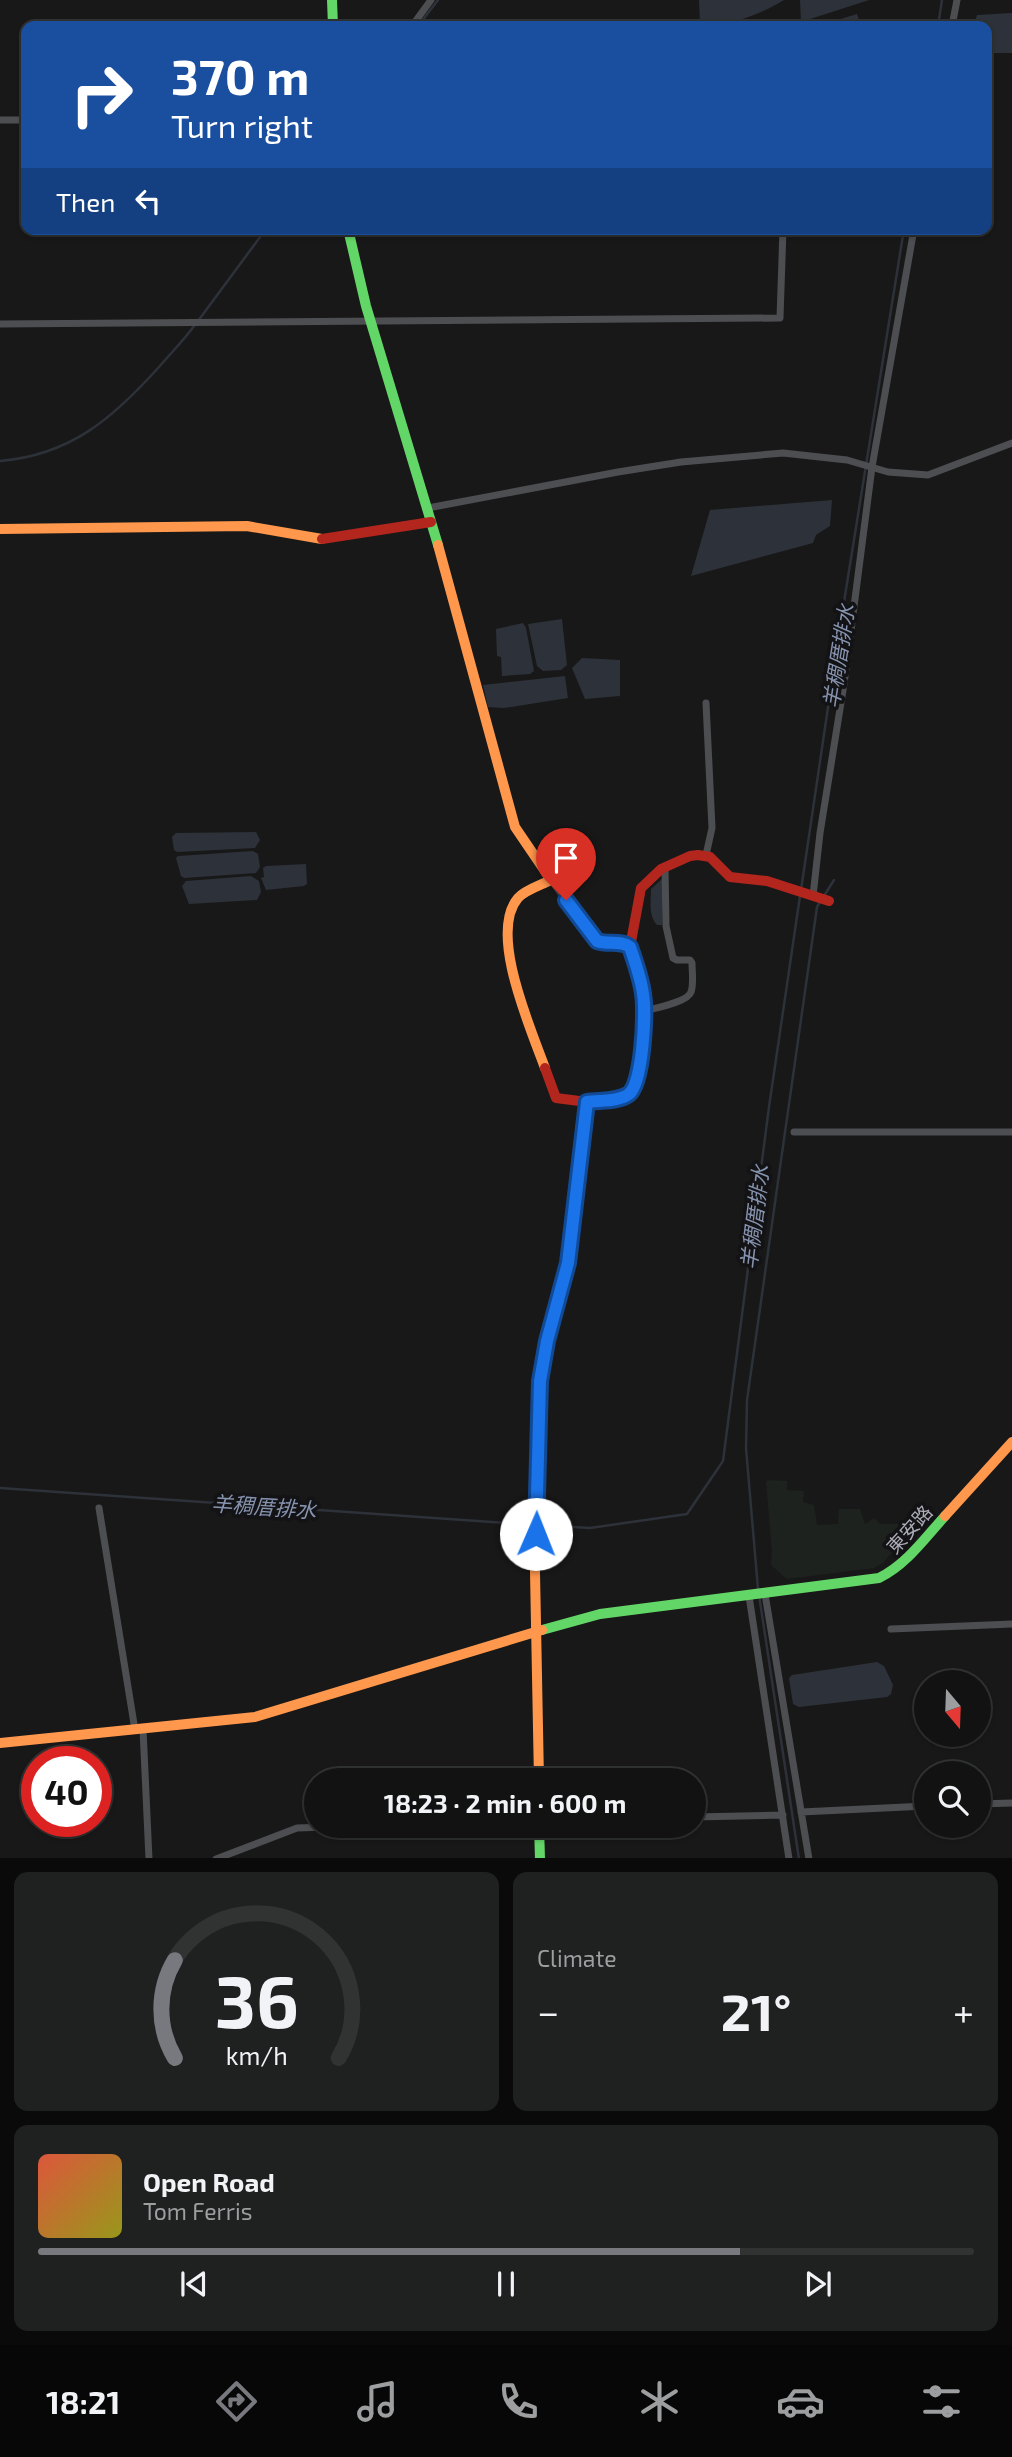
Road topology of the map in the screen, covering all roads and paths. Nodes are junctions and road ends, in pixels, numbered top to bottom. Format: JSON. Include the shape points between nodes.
{"nodes":[{"id":1,"x":332,"y":0,"type":"edge"},
{"id":2,"x":431,"y":0,"type":"edge"},
{"id":3,"x":957,"y":0,"type":"edge"},
{"id":4,"x":333,"y":21,"type":"edge"},
{"id":5,"x":416,"y":21,"type":"edge"},
{"id":6,"x":952,"y":21,"type":"edge"},
{"id":7,"x":0,"y":120,"type":"edge"},
{"id":8,"x":21,"y":120,"type":"edge"},
{"id":9,"x":349,"y":235,"type":"edge"},
{"id":10,"x":783,"y":235,"type":"edge"},
{"id":11,"x":913,"y":235,"type":"edge"},
{"id":12,"x":370,"y":321,"type":"junction"},
{"id":13,"x":0,"y":324,"type":"edge"},
{"id":14,"x":1012,"y":443,"type":"edge"},
{"id":15,"x":870,"y":466,"type":"junction"},
{"id":16,"x":428,"y":508,"type":"junction"},
{"id":17,"x":431,"y":522,"type":"junction"},
{"id":18,"x":0,"y":529,"type":"edge"},
{"id":19,"x":706,"y":703,"type":"dead end"},
{"id":20,"x":706,"y":855,"type":"junction"},
{"id":21,"x":665,"y":867,"type":"junction"},
{"id":22,"x":551,"y":880,"type":"junction"},
{"id":23,"x":813,"y":896,"type":"junction"},
{"id":24,"x":829,"y":901,"type":"dead end"},
{"id":25,"x":630,"y":947,"type":"junction"},
{"id":26,"x":645,"y":1011,"type":"junction"},
{"id":27,"x":587,"y":1102,"type":"junction"},
{"id":28,"x":794,"y":1132,"type":"dead end"},
{"id":29,"x":1012,"y":1132,"type":"edge"},
{"id":30,"x":1012,"y":1441,"type":"edge"},
{"id":31,"x":99,"y":1508,"type":"dead end"},
{"id":32,"x":757,"y":1595,"type":"junction"},
{"id":33,"x":1012,"y":1624,"type":"edge"},
{"id":34,"x":891,"y":1629,"type":"dead end"},
{"id":35,"x":537,"y":1632,"type":"junction"},
{"id":36,"x":139,"y":1730,"type":"junction"},
{"id":37,"x":0,"y":1743,"type":"edge"},
{"id":38,"x":539,"y":1768,"type":"edge"},
{"id":39,"x":1012,"y":1803,"type":"edge"},
{"id":40,"x":991,"y":1804,"type":"edge"},
{"id":41,"x":914,"y":1807,"type":"edge"},
{"id":42,"x":802,"y":1812,"type":"junction"},
{"id":43,"x":783,"y":1815,"type":"junction"},
{"id":44,"x":706,"y":1817,"type":"edge"},
{"id":45,"x":304,"y":1828,"type":"edge"},
{"id":46,"x":540,"y":1838,"type":"edge"},
{"id":47,"x":149,"y":1858,"type":"edge"},
{"id":48,"x":216,"y":1858,"type":"edge"},
{"id":49,"x":540,"y":1858,"type":"edge"},
{"id":50,"x":789,"y":1858,"type":"edge"},
{"id":51,"x":808,"y":1858,"type":"edge"}],
"edges":[{"from":1,"to":4,"type":"street"},
{"from":2,"to":5,"type":"street"},
{"from":3,"to":6,"type":"street"},
{"from":7,"to":8,"type":"street"},
{"from":9,"to":12,"type":"street"},
{"from":10,"to":12,"type":"street","via":[[780,318]]},
{"from":11,"to":15,"type":"street"},
{"from":12,"to":13,"type":"street"},
{"from":12,"to":16,"type":"street"},
{"from":14,"to":15,"type":"street","via":[[928,475]]},
{"from":15,"to":16,"type":"street","via":[[783,453],[681,462]]},
{"from":15,"to":23,"type":"street"},
{"from":16,"to":17,"type":"street"},
{"from":17,"to":18,"type":"street","via":[[323,539],[247,526]]},
{"from":17,"to":22,"type":"street","via":[[515,827]]},
{"from":19,"to":20,"type":"street","via":[[712,828]]},
{"from":20,"to":21,"type":"street","via":[[689,855]]},
{"from":20,"to":23,"type":"street","via":[[730,877],[767,881]]},
{"from":21,"to":25,"type":"street","via":[[640,889]]},
{"from":21,"to":26,"type":"street","via":[[667,938],[673,958],[692,963],[692,991],[681,1001]]},
{"from":22,"to":25,"type":"street","via":[[597,941]]},
{"from":22,"to":27,"type":"street","via":[[519,897],[506,929],[515,984],[556,1098]]},
{"from":23,"to":24,"type":"street"},
{"from":25,"to":26,"type":"street"},
{"from":26,"to":27,"type":"street","via":[[632,1092]]},
{"from":27,"to":35,"type":"street","via":[[568,1263],[540,1381]]},
{"from":28,"to":29,"type":"street"},
{"from":30,"to":32,"type":"street","name":"東安路","via":[[892,1572],[879,1578]]},
{"from":31,"to":36,"type":"street"},
{"from":32,"to":35,"type":"street","name":"東安路","via":[[600,1614]]},
{"from":32,"to":42,"type":"street"},
{"from":32,"to":43,"type":"street"},
{"from":33,"to":34,"type":"street"},
{"from":35,"to":36,"type":"street","name":"東安路","via":[[273,1713]]},
{"from":35,"to":38,"type":"street"},
{"from":36,"to":37,"type":"street","name":"東安路"},
{"from":36,"to":47,"type":"street"},
{"from":39,"to":40,"type":"street"},
{"from":41,"to":42,"type":"street"},
{"from":42,"to":51,"type":"street"},
{"from":43,"to":44,"type":"street"},
{"from":43,"to":50,"type":"street"},
{"from":45,"to":48,"type":"street"},
{"from":46,"to":49,"type":"street"}]}
